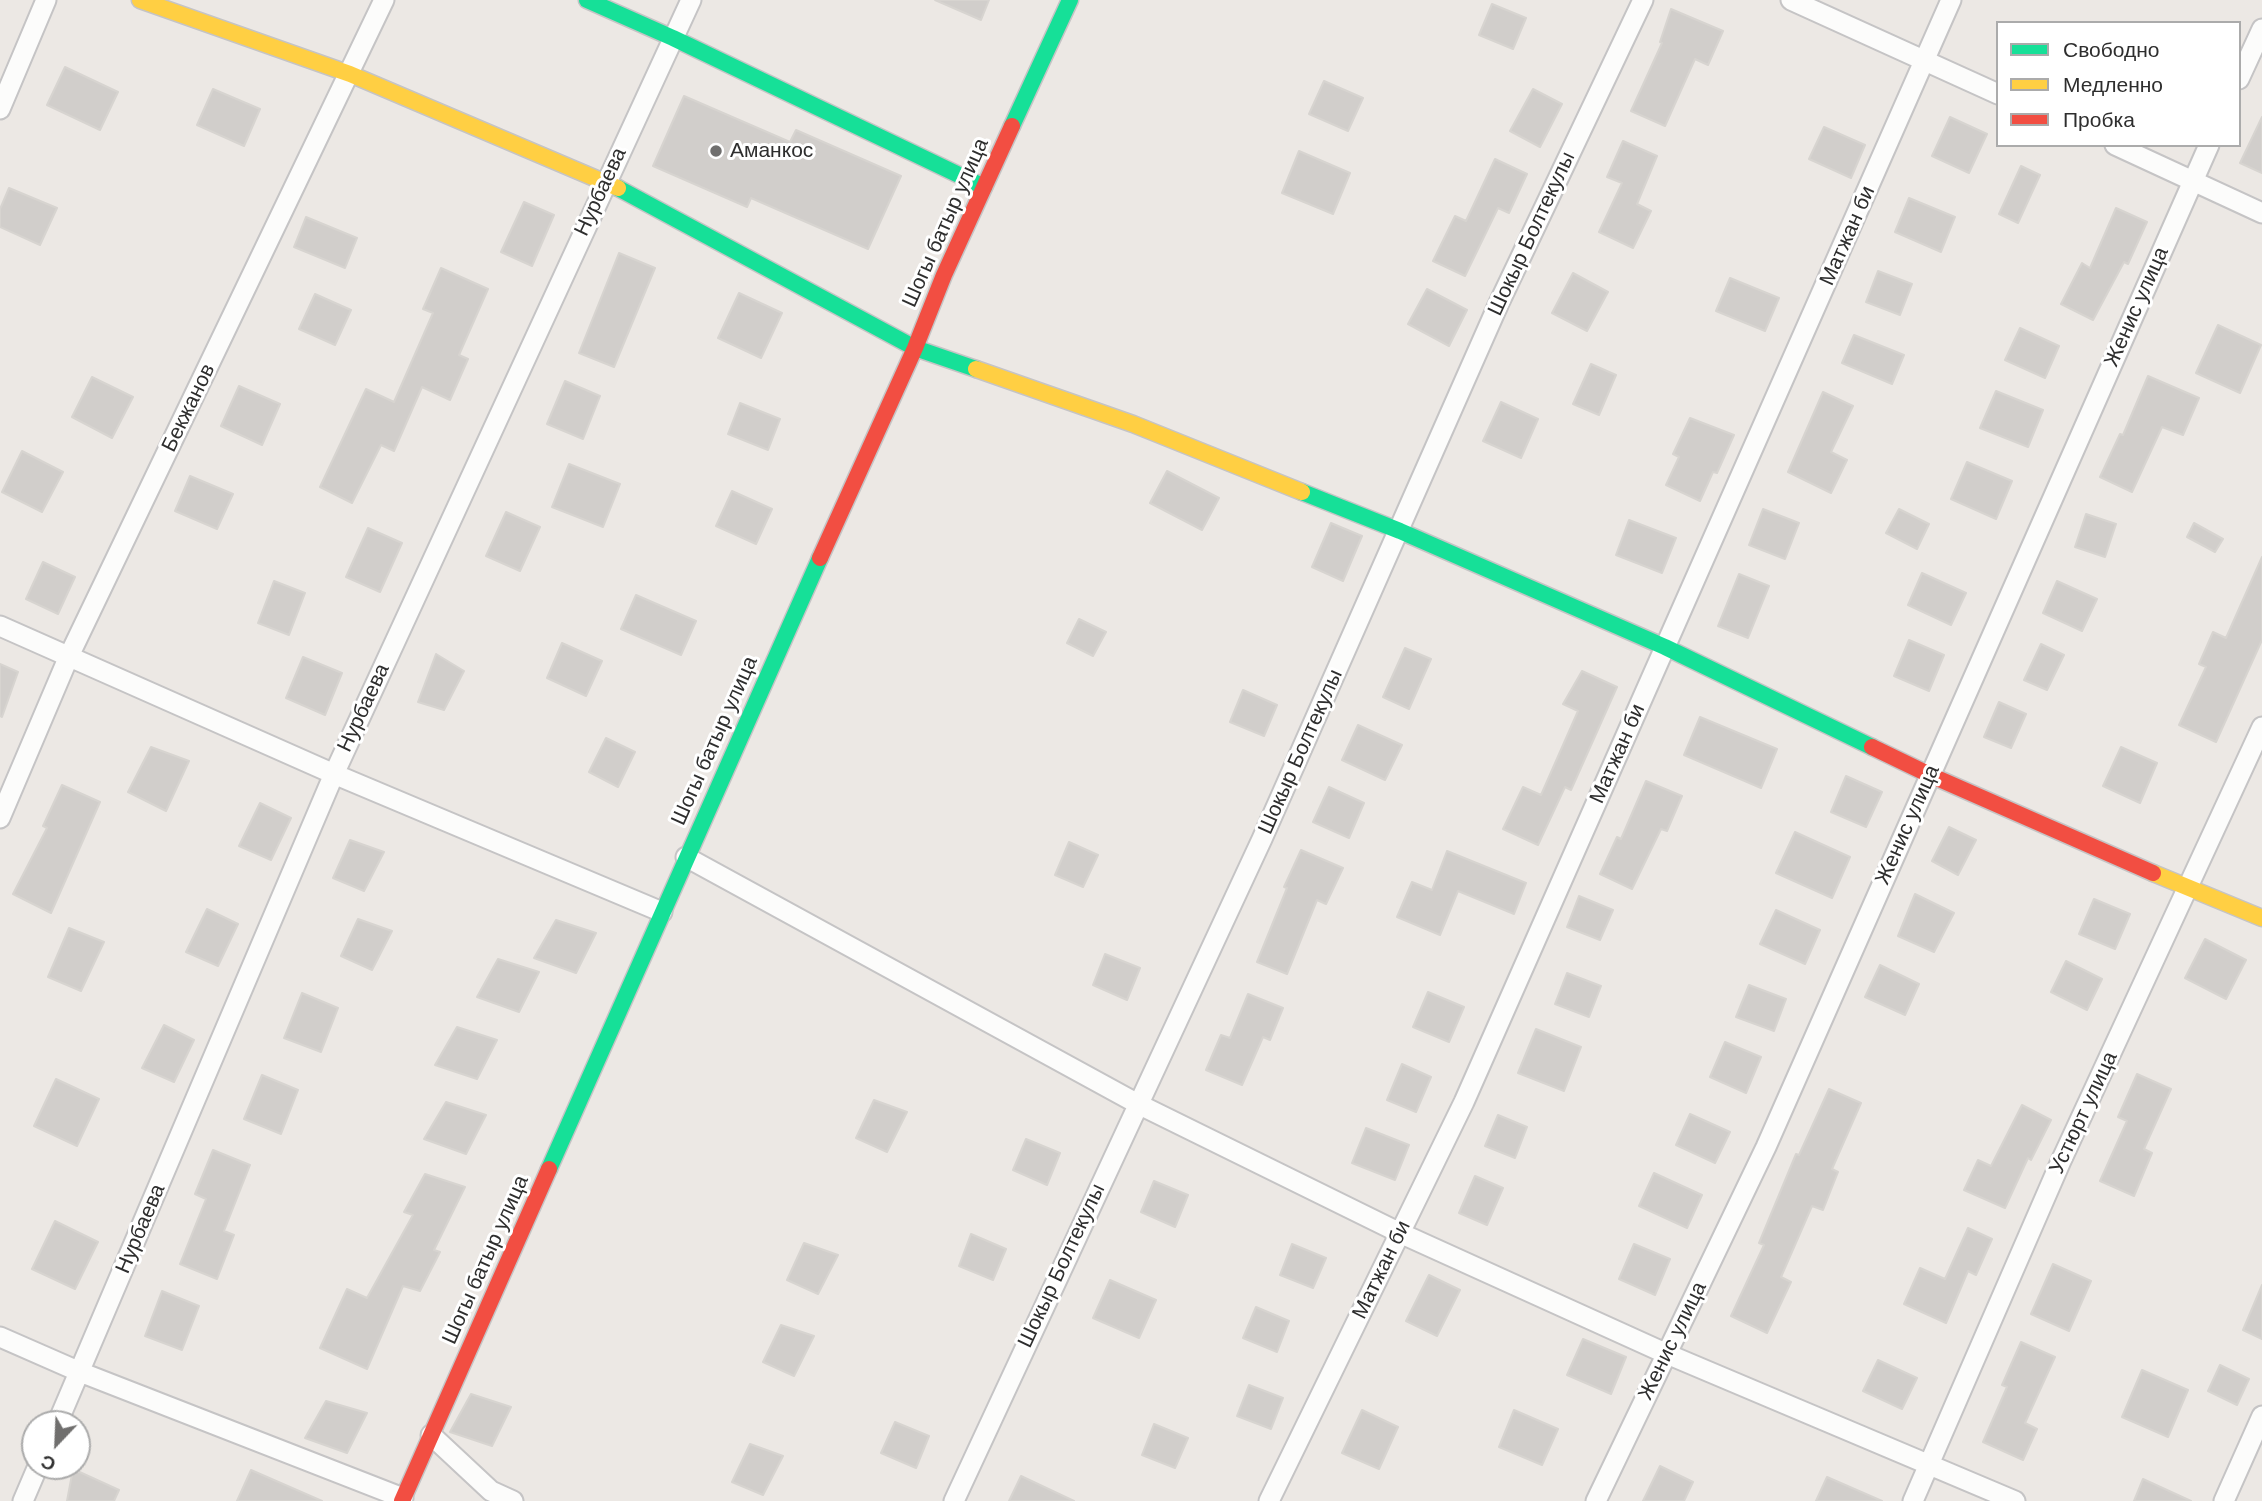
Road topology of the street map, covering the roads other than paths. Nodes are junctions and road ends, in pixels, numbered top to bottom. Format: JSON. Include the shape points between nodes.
{"nodes":[{"id":1,"x":46,"y":0,"type":"edge"},
{"id":2,"x":140,"y":0,"type":"edge"},
{"id":3,"x":384,"y":0,"type":"edge"},
{"id":4,"x":587,"y":0,"type":"edge"},
{"id":5,"x":691,"y":0,"type":"edge"},
{"id":6,"x":1070,"y":0,"type":"edge"},
{"id":7,"x":1643,"y":0,"type":"edge"},
{"id":8,"x":1791,"y":0,"type":"edge"},
{"id":9,"x":1951,"y":0,"type":"edge"},
{"id":10,"x":2262,"y":29,"type":"edge"},
{"id":11,"x":673,"y":38,"type":"junction"},
{"id":12,"x":1924,"y":62,"type":"junction"},
{"id":13,"x":350,"y":74,"type":"junction"},
{"id":14,"x":2241,"y":75,"type":"edge"},
{"id":15,"x":1996,"y":93,"type":"edge"},
{"id":16,"x":0,"y":109,"type":"edge"},
{"id":17,"x":2120,"y":147,"type":"edge"},
{"id":18,"x":2208,"y":147,"type":"edge"},
{"id":19,"x":2194,"y":180,"type":"junction"},
{"id":20,"x":606,"y":181,"type":"junction"},
{"id":21,"x":984,"y":187,"type":"junction"},
{"id":22,"x":2262,"y":213,"type":"edge"},
{"id":23,"x":915,"y":348,"type":"junction"},
{"id":24,"x":1400,"y":531,"type":"junction"},
{"id":25,"x":0,"y":626,"type":"edge"},
{"id":26,"x":1665,"y":647,"type":"junction"},
{"id":27,"x":69,"y":656,"type":"junction"},
{"id":28,"x":2262,"y":727,"type":"edge"},
{"id":29,"x":334,"y":774,"type":"junction"},
{"id":30,"x":1930,"y":775,"type":"junction"},
{"id":31,"x":0,"y":818,"type":"edge"},
{"id":32,"x":686,"y":858,"type":"junction"},
{"id":33,"x":2187,"y":888,"type":"junction"},
{"id":34,"x":662,"y":912,"type":"junction"},
{"id":35,"x":2262,"y":918,"type":"edge"},
{"id":36,"x":1138,"y":1104,"type":"junction"},
{"id":37,"x":1400,"y":1233,"type":"junction"},
{"id":38,"x":0,"y":1337,"type":"edge"},
{"id":39,"x":1667,"y":1354,"type":"junction"},
{"id":40,"x":80,"y":1372,"type":"junction"},
{"id":41,"x":63,"y":1410,"type":"edge"},
{"id":42,"x":2262,"y":1416,"type":"edge"},
{"id":43,"x":431,"y":1435,"type":"junction"},
{"id":44,"x":1929,"y":1464,"type":"junction"},
{"id":45,"x":32,"y":1480,"type":"edge"},
{"id":46,"x":403,"y":1500,"type":"edge"},
{"id":47,"x":23,"y":1501,"type":"edge"},
{"id":48,"x":513,"y":1501,"type":"edge"},
{"id":49,"x":954,"y":1501,"type":"edge"},
{"id":50,"x":1269,"y":1501,"type":"edge"},
{"id":51,"x":1596,"y":1501,"type":"edge"},
{"id":52,"x":1913,"y":1501,"type":"edge"},
{"id":53,"x":2015,"y":1501,"type":"edge"},
{"id":54,"x":2224,"y":1501,"type":"edge"}],
"edges":[{"from":1,"to":16,"type":"street"},
{"from":2,"to":13,"type":"street"},
{"from":3,"to":13,"type":"street","name":"Бекжанов"},
{"from":4,"to":11,"type":"street"},
{"from":5,"to":11,"type":"street","name":"Нурбаева"},
{"from":6,"to":21,"type":"street","name":"Шогы батыр улица"},
{"from":7,"to":24,"type":"street","name":"Шокыр Болтекулы","via":[[1494,314]]},
{"from":8,"to":12,"type":"street"},
{"from":9,"to":12,"type":"street","name":"Матжан би"},
{"from":10,"to":14,"type":"street"},
{"from":11,"to":20,"type":"street","name":"Нурбаева"},
{"from":11,"to":21,"type":"street"},
{"from":12,"to":15,"type":"street"},
{"from":12,"to":26,"type":"street","name":"Матжан би"},
{"from":13,"to":20,"type":"street"},
{"from":13,"to":27,"type":"street","name":"Бекжанов"},
{"from":17,"to":19,"type":"street"},
{"from":18,"to":19,"type":"street","name":"Женис улица"},
{"from":19,"to":22,"type":"street"},
{"from":19,"to":30,"type":"street","name":"Женис улица"},
{"from":20,"to":23,"type":"street"},
{"from":20,"to":29,"type":"street","name":"Нурбаева"},
{"from":21,"to":23,"type":"street","name":"Шогы батыр улица"},
{"from":23,"to":24,"type":"street","via":[[1133,424]]},
{"from":23,"to":32,"type":"street","name":"Шогы батыр улица"},
{"from":24,"to":26,"type":"street"},
{"from":24,"to":36,"type":"street","name":"Шокыр Болтекулы"},
{"from":25,"to":27,"type":"street"},
{"from":26,"to":30,"type":"street"},
{"from":26,"to":37,"type":"street","name":"Матжан би","via":[[1464,1102]]},
{"from":27,"to":29,"type":"street"},
{"from":27,"to":31,"type":"street","name":"Бекжанов"},
{"from":28,"to":33,"type":"street","name":"Устюрт улица"},
{"from":29,"to":34,"type":"street"},
{"from":29,"to":40,"type":"street","name":"Нурбаева"},
{"from":30,"to":33,"type":"street"},
{"from":30,"to":39,"type":"street","name":"Женис улица","via":[[1766,1147]]},
{"from":32,"to":34,"type":"street","name":"Шогы батыр улица"},
{"from":32,"to":36,"type":"street"},
{"from":33,"to":35,"type":"street"},
{"from":33,"to":44,"type":"street","name":"Устюрт улица"},
{"from":34,"to":43,"type":"street","name":"Шогы батыр улица"},
{"from":36,"to":37,"type":"street"},
{"from":36,"to":49,"type":"street","name":"Шокыр Болтекулы"},
{"from":37,"to":39,"type":"street"},
{"from":37,"to":50,"type":"street","name":"Матжан би"},
{"from":38,"to":40,"type":"street"},
{"from":39,"to":44,"type":"street"},
{"from":39,"to":51,"type":"street","name":"Женис улица"},
{"from":40,"to":41,"type":"street","name":"Нурбаева"},
{"from":40,"to":46,"type":"street"},
{"from":42,"to":54,"type":"street"},
{"from":43,"to":46,"type":"street","name":"Шогы батыр улица"},
{"from":43,"to":48,"type":"street","via":[[491,1491]]},
{"from":44,"to":52,"type":"street","name":"Устюрт улица"},
{"from":44,"to":53,"type":"street"},
{"from":45,"to":47,"type":"street"}]}
